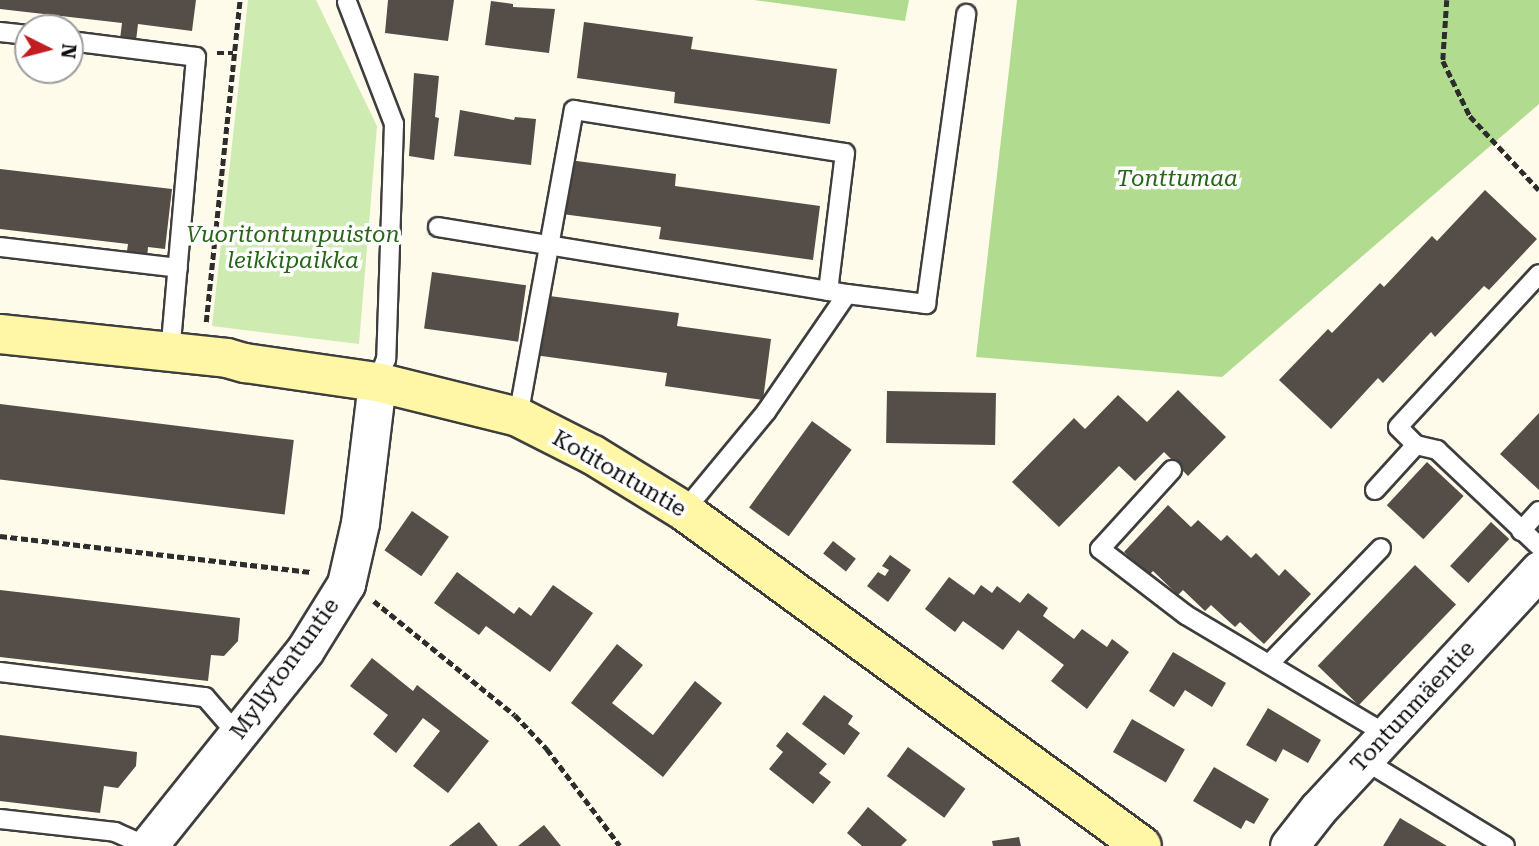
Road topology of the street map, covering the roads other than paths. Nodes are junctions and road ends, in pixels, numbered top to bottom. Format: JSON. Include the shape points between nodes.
{"nodes":[{"id":1,"x":347,"y":2,"type":"dead end"},
{"id":2,"x":966,"y":15,"type":"dead end"},
{"id":3,"x":84,"y":43,"type":"edge"},
{"id":4,"x":438,"y":227,"type":"dead end"},
{"id":5,"x":547,"y":245,"type":"junction"},
{"id":6,"x":0,"y":247,"type":"edge"},
{"id":7,"x":178,"y":268,"type":"junction"},
{"id":8,"x":1539,"y":274,"type":"edge"},
{"id":9,"x":828,"y":291,"type":"junction"},
{"id":10,"x":847,"y":294,"type":"junction"},
{"id":11,"x":0,"y":334,"type":"edge"},
{"id":12,"x":170,"y":352,"type":"junction"},
{"id":13,"x":377,"y":382,"type":"junction"},
{"id":14,"x":518,"y":417,"type":"junction"},
{"id":15,"x":1416,"y":445,"type":"junction"},
{"id":16,"x":1172,"y":470,"type":"dead end"},
{"id":17,"x":1375,"y":490,"type":"dead end"},
{"id":18,"x":684,"y":511,"type":"junction"},
{"id":19,"x":1539,"y":511,"type":"edge"},
{"id":20,"x":1521,"y":531,"type":"junction"},
{"id":21,"x":1381,"y":548,"type":"dead end"},
{"id":22,"x":1538,"y":567,"type":"edge"},
{"id":23,"x":1269,"y":664,"type":"junction"},
{"id":24,"x":0,"y":672,"type":"edge"},
{"id":25,"x":238,"y":735,"type":"junction"},
{"id":26,"x":1375,"y":748,"type":"junction"},
{"id":27,"x":0,"y":819,"type":"edge"},
{"id":28,"x":148,"y":846,"type":"edge"},
{"id":29,"x":1142,"y":846,"type":"edge"},
{"id":30,"x":1289,"y":846,"type":"edge"},
{"id":31,"x":1505,"y":846,"type":"edge"}],
"edges":[{"from":1,"to":13,"type":"lane","via":[[394,124],[386,359]]},
{"from":2,"to":10,"type":"lane","via":[[926,304]]},
{"from":3,"to":7,"type":"lane","via":[[197,57]]},
{"from":4,"to":5,"type":"lane"},
{"from":5,"to":9,"type":"lane"},
{"from":5,"to":9,"type":"lane","via":[[574,110],[845,153]]},
{"from":5,"to":14,"type":"lane"},
{"from":6,"to":7,"type":"lane"},
{"from":7,"to":12,"type":"lane"},
{"from":8,"to":15,"type":"lane","via":[[1398,428]]},
{"from":9,"to":10,"type":"lane"},
{"from":10,"to":18,"type":"lane","via":[[766,412]]},
{"from":11,"to":12,"type":"street","name":"Kotitontuntie"},
{"from":12,"to":13,"type":"street","name":"Kotitontuntie"},
{"from":13,"to":14,"type":"street","name":"Kotitontuntie"},
{"from":13,"to":25,"type":"street","name":"Myllytontuntie","via":[[360,523],[346,584],[305,650]]},
{"from":14,"to":18,"type":"street","name":"Kotitontuntie","via":[[593,455]]},
{"from":15,"to":17,"type":"lane"},
{"from":15,"to":20,"type":"lane","via":[[1437,450]]},
{"from":16,"to":23,"type":"lane","via":[[1100,549],[1186,615]]},
{"from":18,"to":29,"type":"street","name":"Kotitontuntie"},
{"from":19,"to":20,"type":"lane"},
{"from":20,"to":22,"type":"lane"},
{"from":21,"to":23,"type":"lane"},
{"from":22,"to":26,"type":"street","name":"Tontunmäentie"},
{"from":23,"to":26,"type":"lane"},
{"from":24,"to":25,"type":"lane","via":[[205,697]]},
{"from":25,"to":28,"type":"street","name":"Myllytontuntie"},
{"from":26,"to":30,"type":"street","name":"Tontunmäentie"},
{"from":26,"to":31,"type":"lane"},
{"from":27,"to":28,"type":"lane","via":[[114,832]]}]}
